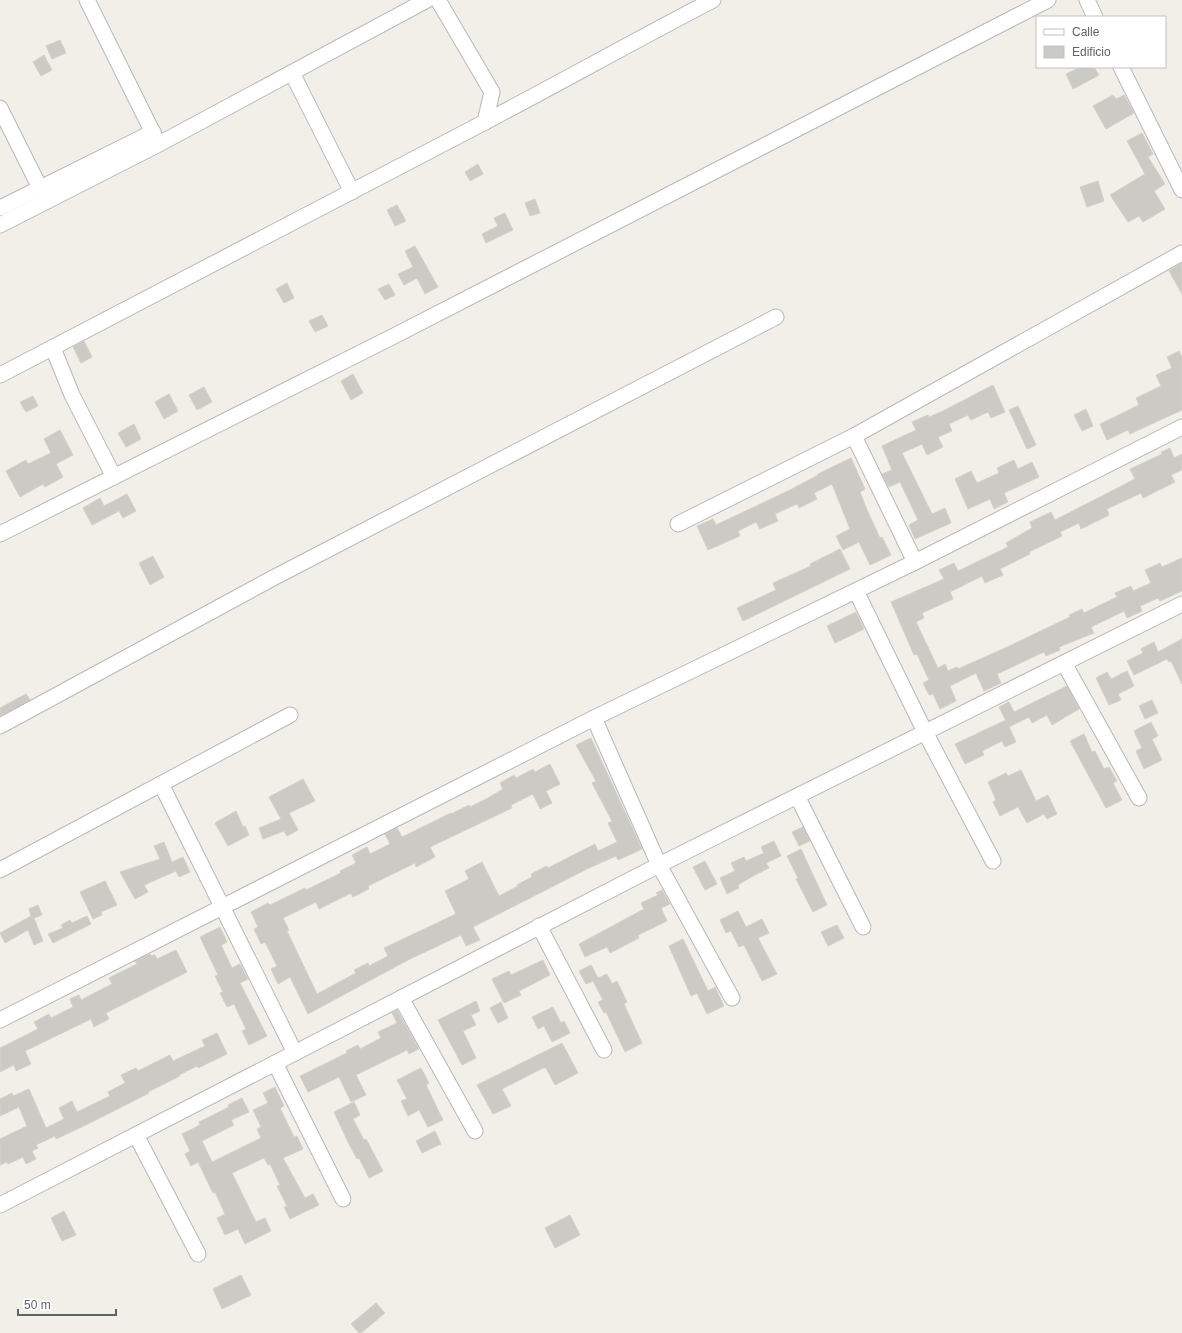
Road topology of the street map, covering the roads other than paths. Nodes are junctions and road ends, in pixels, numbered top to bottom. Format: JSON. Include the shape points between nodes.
{"nodes":[{"id":1,"x":427,"y":0,"type":"edge"},
{"id":2,"x":438,"y":0,"type":"edge"},
{"id":3,"x":713,"y":0,"type":"edge"},
{"id":4,"x":1048,"y":0,"type":"edge"},
{"id":5,"x":1087,"y":0,"type":"edge"},
{"id":6,"x":89,"y":1,"type":"edge"},
{"id":7,"x":1095,"y":16,"type":"edge"},
{"id":8,"x":1121,"y":68,"type":"edge"},
{"id":9,"x":292,"y":73,"type":"junction"},
{"id":10,"x":0,"y":108,"type":"edge"},
{"id":11,"x":485,"y":122,"type":"junction"},
{"id":12,"x":156,"y":138,"type":"junction"},
{"id":13,"x":40,"y":188,"type":"junction"},
{"id":14,"x":1182,"y":190,"type":"edge"},
{"id":15,"x":352,"y":192,"type":"junction"},
{"id":16,"x":0,"y":208,"type":"edge"},
{"id":17,"x":0,"y":225,"type":"edge"},
{"id":18,"x":1182,"y":253,"type":"edge"},
{"id":19,"x":776,"y":317,"type":"dead end"},
{"id":20,"x":53,"y":348,"type":"junction"},
{"id":21,"x":0,"y":375,"type":"edge"},
{"id":22,"x":1182,"y":427,"type":"edge"},
{"id":23,"x":854,"y":436,"type":"junction"},
{"id":24,"x":114,"y":477,"type":"junction"},
{"id":25,"x":678,"y":524,"type":"dead end"},
{"id":26,"x":0,"y":534,"type":"edge"},
{"id":27,"x":915,"y":562,"type":"junction"},
{"id":28,"x":856,"y":590,"type":"junction"},
{"id":29,"x":1182,"y":604,"type":"edge"},
{"id":30,"x":1064,"y":663,"type":"junction"},
{"id":31,"x":290,"y":716,"type":"dead end"},
{"id":32,"x":594,"y":718,"type":"junction"},
{"id":33,"x":0,"y":726,"type":"edge"},
{"id":34,"x":925,"y":732,"type":"junction"},
{"id":35,"x":161,"y":784,"type":"junction"},
{"id":36,"x":797,"y":796,"type":"junction"},
{"id":37,"x":1139,"y":798,"type":"dead end"},
{"id":38,"x":994,"y":861,"type":"dead end"},
{"id":39,"x":659,"y":865,"type":"junction"},
{"id":40,"x":0,"y":870,"type":"edge"},
{"id":41,"x":222,"y":907,"type":"junction"},
{"id":42,"x":539,"y":926,"type":"junction"},
{"id":43,"x":863,"y":927,"type":"dead end"},
{"id":44,"x":401,"y":998,"type":"junction"},
{"id":45,"x":732,"y":998,"type":"dead end"},
{"id":46,"x":0,"y":1020,"type":"edge"},
{"id":47,"x":604,"y":1050,"type":"dead end"},
{"id":48,"x":295,"y":1053,"type":"junction"},
{"id":49,"x":275,"y":1063,"type":"junction"},
{"id":50,"x":475,"y":1131,"type":"dead end"},
{"id":51,"x":136,"y":1134,"type":"junction"},
{"id":52,"x":343,"y":1199,"type":"dead end"},
{"id":53,"x":0,"y":1205,"type":"edge"},
{"id":54,"x":198,"y":1254,"type":"dead end"}],
"edges":[{"from":1,"to":9,"type":"street"},
{"from":2,"to":11,"type":"street","via":[[492,92]]},
{"from":3,"to":11,"type":"street"},
{"from":4,"to":24,"type":"street"},
{"from":5,"to":7,"type":"street"},
{"from":6,"to":12,"type":"street"},
{"from":8,"to":14,"type":"street"},
{"from":9,"to":12,"type":"street"},
{"from":9,"to":15,"type":"street"},
{"from":10,"to":13,"type":"street"},
{"from":11,"to":15,"type":"street"},
{"from":12,"to":13,"type":"street"},
{"from":12,"to":17,"type":"street"},
{"from":13,"to":16,"type":"street"},
{"from":15,"to":20,"type":"street"},
{"from":18,"to":23,"type":"street"},
{"from":19,"to":33,"type":"street","via":[[279,575]]},
{"from":20,"to":21,"type":"street"},
{"from":20,"to":24,"type":"street","via":[[72,395]]},
{"from":22,"to":27,"type":"street"},
{"from":23,"to":25,"type":"street"},
{"from":23,"to":27,"type":"street"},
{"from":24,"to":26,"type":"street"},
{"from":27,"to":28,"type":"street"},
{"from":28,"to":32,"type":"street"},
{"from":28,"to":34,"type":"street"},
{"from":29,"to":30,"type":"street"},
{"from":30,"to":34,"type":"street"},
{"from":30,"to":37,"type":"street"},
{"from":31,"to":35,"type":"street"},
{"from":32,"to":39,"type":"street"},
{"from":32,"to":41,"type":"street"},
{"from":34,"to":36,"type":"street"},
{"from":34,"to":38,"type":"street"},
{"from":35,"to":40,"type":"street"},
{"from":35,"to":41,"type":"street"},
{"from":36,"to":39,"type":"street"},
{"from":36,"to":43,"type":"street"},
{"from":39,"to":42,"type":"street"},
{"from":39,"to":45,"type":"street"},
{"from":41,"to":46,"type":"street"},
{"from":41,"to":48,"type":"street"},
{"from":42,"to":44,"type":"street"},
{"from":42,"to":47,"type":"street"},
{"from":44,"to":48,"type":"street"},
{"from":44,"to":50,"type":"street"},
{"from":48,"to":49,"type":"street"},
{"from":49,"to":51,"type":"street"},
{"from":49,"to":52,"type":"street"},
{"from":51,"to":53,"type":"street"},
{"from":51,"to":54,"type":"street"}]}
